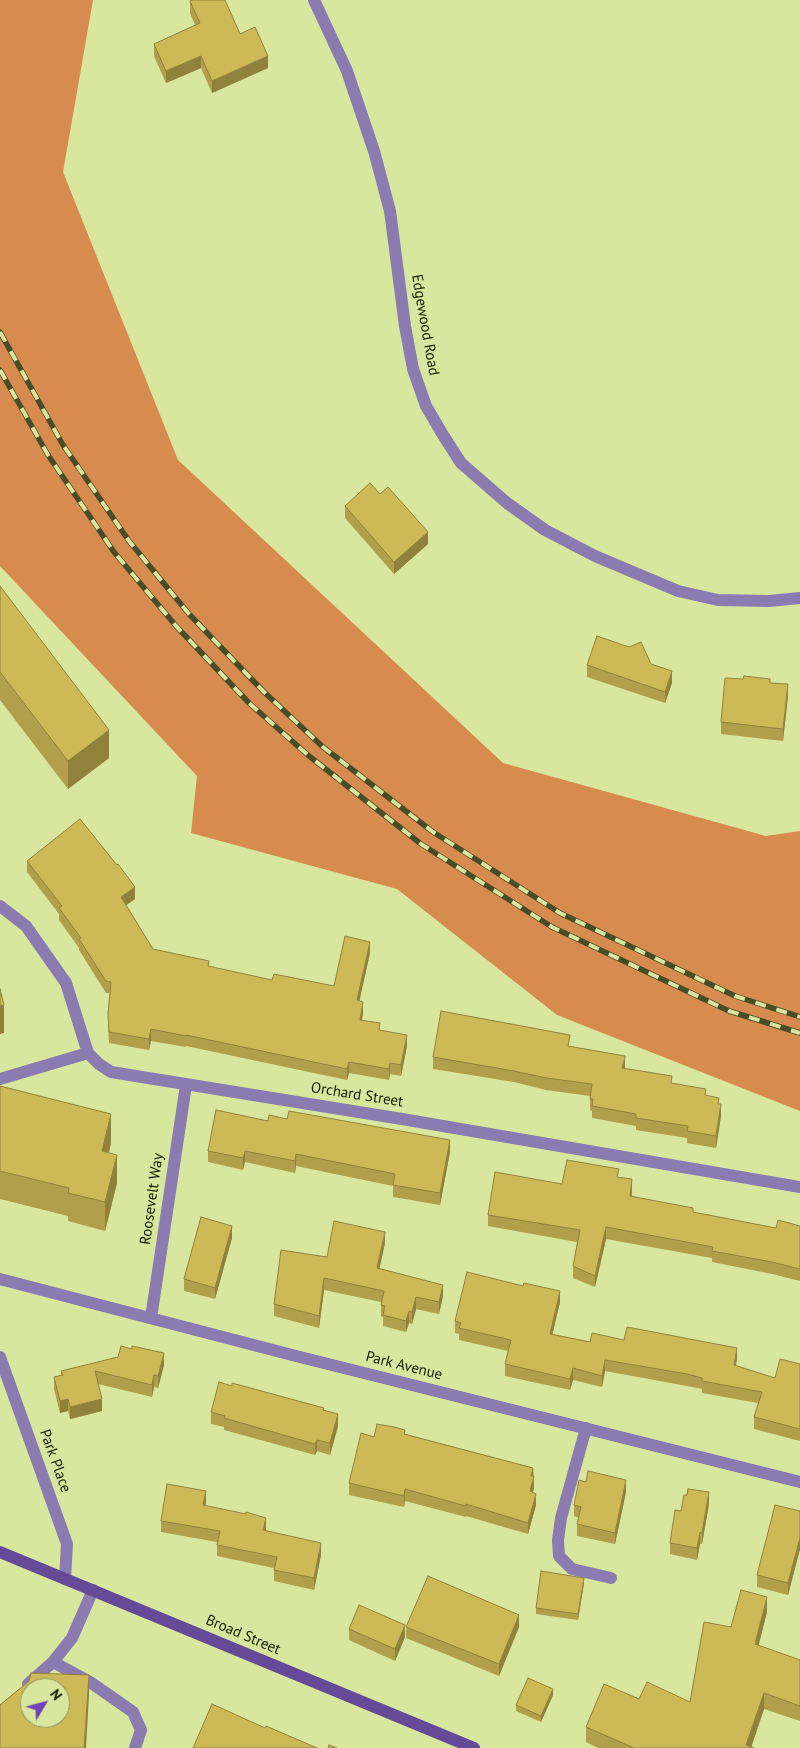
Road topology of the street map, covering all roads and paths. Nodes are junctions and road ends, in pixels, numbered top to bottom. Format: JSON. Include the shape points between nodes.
{"nodes":[{"id":1,"x":314,"y":0,"type":"edge"},
{"id":2,"x":800,"y":598,"type":"edge"},
{"id":3,"x":0,"y":906,"type":"edge"},
{"id":4,"x":88,"y":1053,"type":"junction"},
{"id":5,"x":0,"y":1079,"type":"edge"},
{"id":6,"x":186,"y":1085,"type":"junction"},
{"id":7,"x":800,"y":1187,"type":"edge"},
{"id":8,"x":0,"y":1279,"type":"edge"},
{"id":9,"x":151,"y":1318,"type":"junction"},
{"id":10,"x":0,"y":1356,"type":"edge"},
{"id":11,"x":586,"y":1428,"type":"junction"},
{"id":12,"x":800,"y":1482,"type":"edge"},
{"id":13,"x":0,"y":1552,"type":"edge"},
{"id":14,"x":611,"y":1578,"type":"dead end"},
{"id":15,"x":65,"y":1579,"type":"junction"},
{"id":16,"x":93,"y":1590,"type":"junction"},
{"id":17,"x":53,"y":1662,"type":"junction"},
{"id":18,"x":15,"y":1695,"type":"edge"},
{"id":19,"x":135,"y":1748,"type":"edge"},
{"id":20,"x":474,"y":1748,"type":"edge"}],
"edges":[{"from":1,"to":2,"type":"street","name":"Edgewood Road","via":[[347,71],[390,211],[413,369],[426,406],[461,463],[545,530],[595,556],[678,591],[718,600],[769,602]]},
{"from":3,"to":4,"type":"street","via":[[26,926],[66,983]]},
{"from":4,"to":5,"type":"street"},
{"from":4,"to":6,"type":"street","name":"Orchard Street","via":[[111,1072]]},
{"from":6,"to":7,"type":"street","name":"Orchard Street","via":[[402,1118]]},
{"from":6,"to":9,"type":"street","name":"Roosevelt Way"},
{"from":8,"to":9,"type":"street","name":"Park Avenue"},
{"from":9,"to":11,"type":"street","name":"Park Avenue"},
{"from":10,"to":15,"type":"street","name":"Park Place","via":[[67,1544]]},
{"from":11,"to":12,"type":"street","name":"Park Avenue"},
{"from":11,"to":14,"type":"street","via":[[561,1518],[559,1556],[572,1568]]},
{"from":13,"to":15,"type":"main road","name":"Broad Street"},
{"from":15,"to":16,"type":"main road","name":"Broad Street"},
{"from":16,"to":17,"type":"street","via":[[72,1638]]},
{"from":16,"to":20,"type":"main road","name":"Broad Street"},
{"from":17,"to":18,"type":"street"},
{"from":17,"to":19,"type":"street","via":[[90,1682],[133,1712],[141,1730]]}]}
